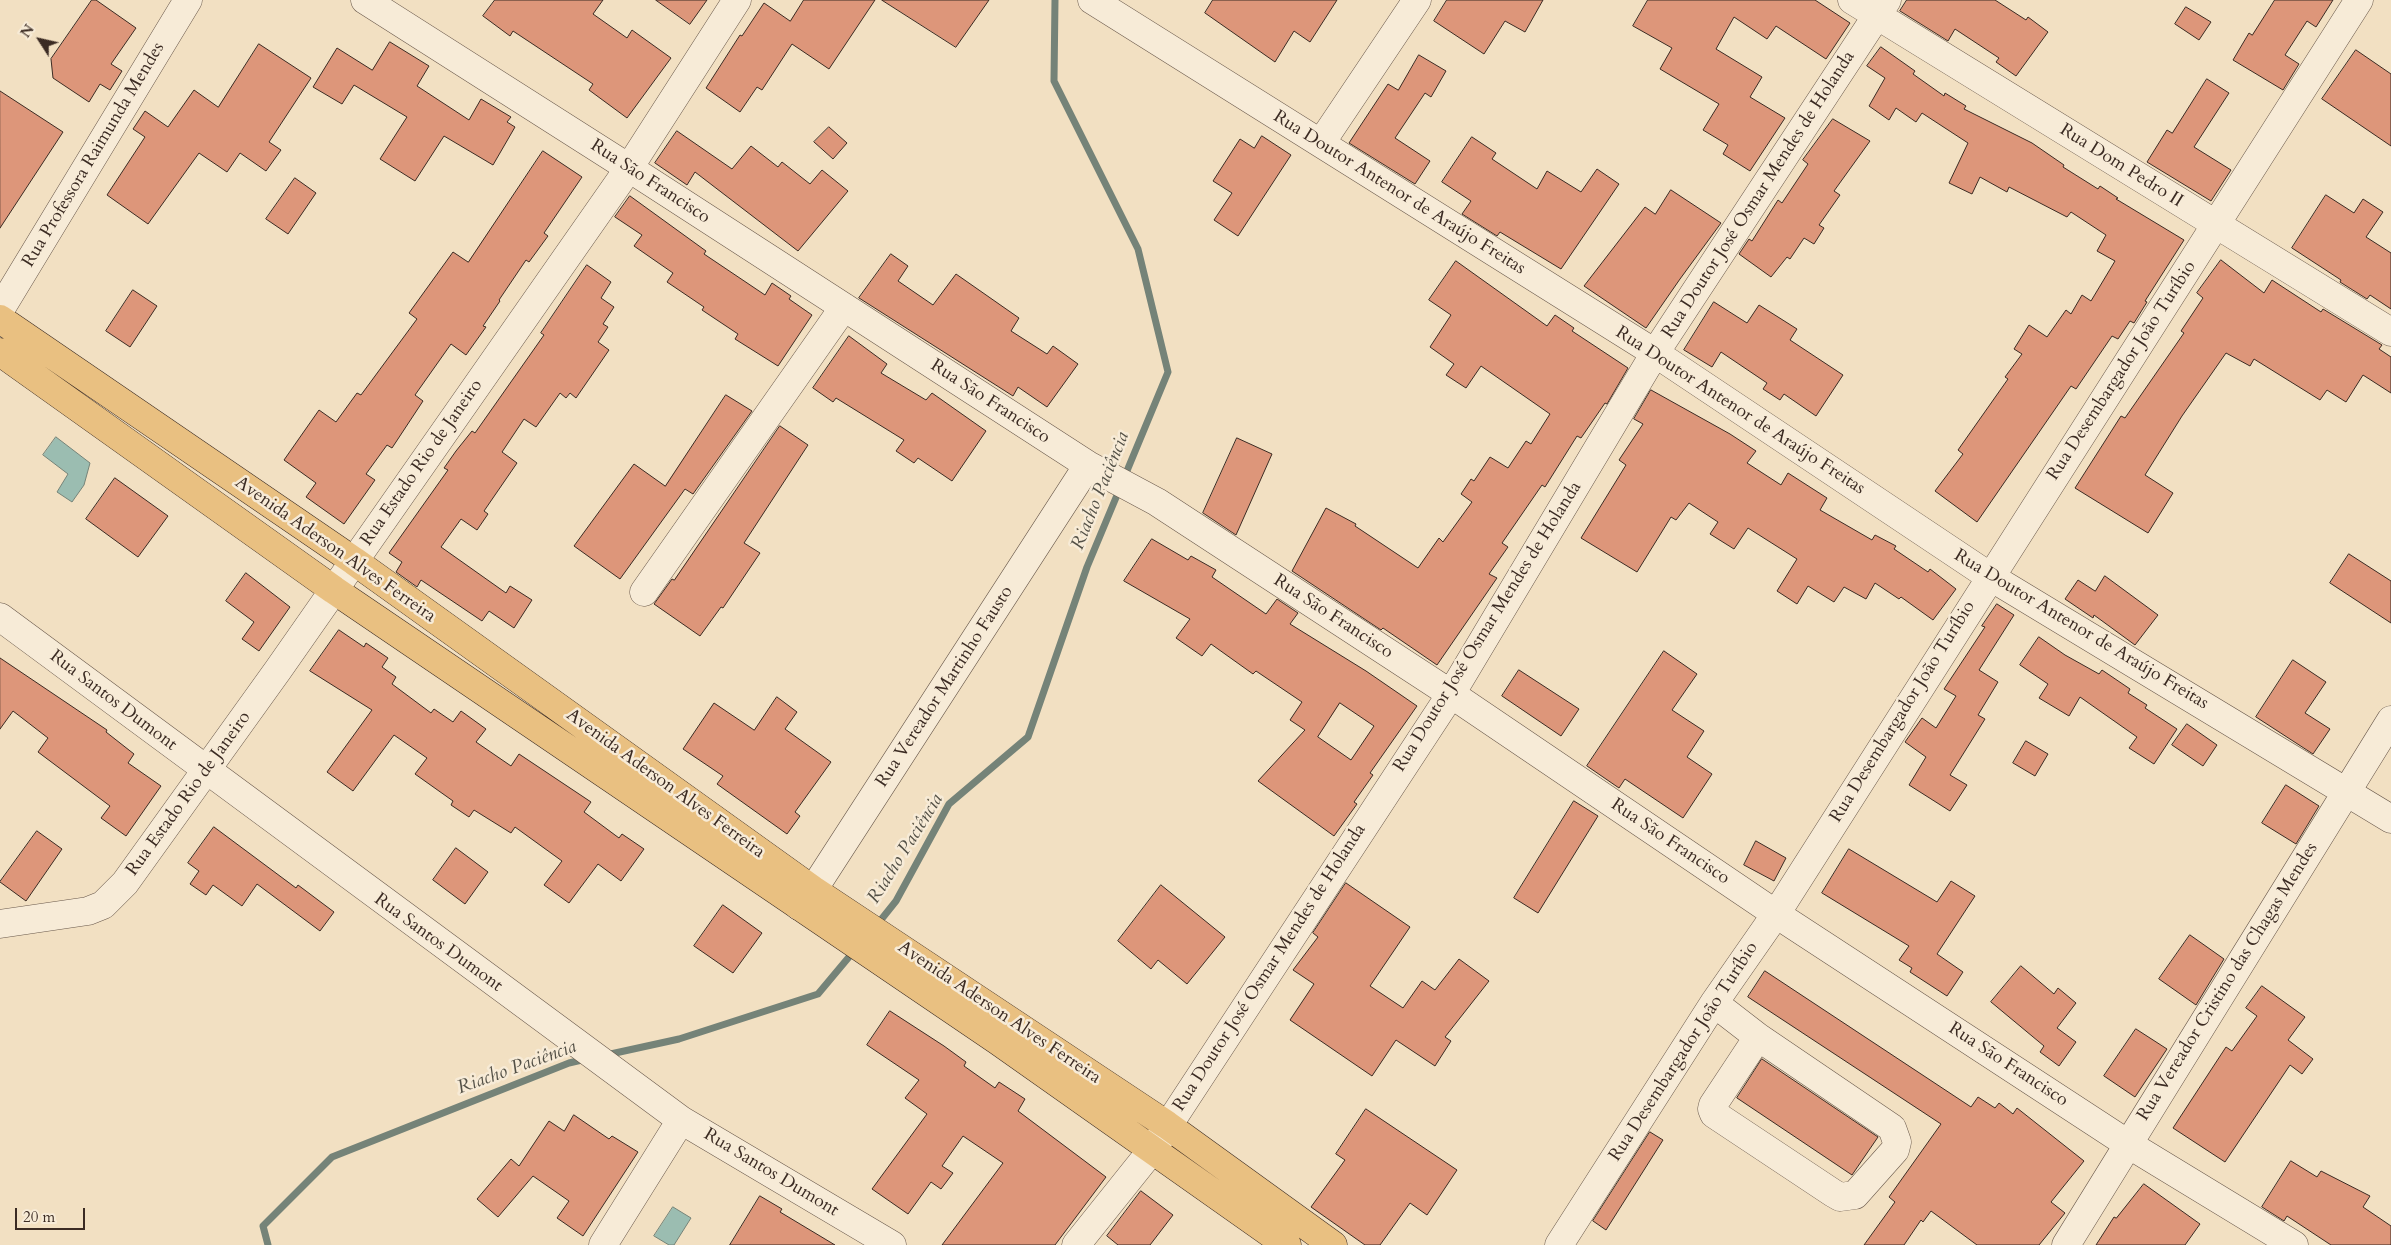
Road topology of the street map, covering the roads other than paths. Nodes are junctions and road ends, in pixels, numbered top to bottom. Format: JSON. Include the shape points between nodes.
{"nodes":[{"id":1,"x":188,"y":0,"type":"edge"},
{"id":2,"x":365,"y":0,"type":"edge"},
{"id":3,"x":737,"y":0,"type":"edge"},
{"id":4,"x":1092,"y":0,"type":"edge"},
{"id":5,"x":1417,"y":0,"type":"edge"},
{"id":6,"x":1852,"y":0,"type":"edge"},
{"id":7,"x":2359,"y":0,"type":"edge"},
{"id":8,"x":1882,"y":8,"type":"edge"},
{"id":9,"x":1321,"y":143,"type":"junction"},
{"id":10,"x":629,"y":168,"type":"junction"},
{"id":11,"x":2216,"y":225,"type":"junction"},
{"id":12,"x":844,"y":307,"type":"junction"},
{"id":13,"x":0,"y":310,"type":"edge"},
{"id":14,"x":0,"y":319,"type":"edge"},
{"id":15,"x":2391,"y":332,"type":"edge"},
{"id":16,"x":0,"y":352,"type":"edge"},
{"id":17,"x":1655,"y":353,"type":"junction"},
{"id":18,"x":1088,"y":465,"type":"junction"},
{"id":19,"x":354,"y":561,"type":"junction"},
{"id":20,"x":1989,"y":576,"type":"junction"},
{"id":21,"x":334,"y":590,"type":"junction"},
{"id":22,"x":644,"y":592,"type":"dead end"},
{"id":23,"x":0,"y":617,"type":"edge"},
{"id":24,"x":1451,"y":694,"type":"junction"},
{"id":25,"x":2391,"y":720,"type":"edge"},
{"id":26,"x":205,"y":770,"type":"junction"},
{"id":27,"x":2347,"y":791,"type":"junction"},
{"id":28,"x":2391,"y":819,"type":"edge"},
{"id":29,"x":806,"y":898,"type":"junction"},
{"id":30,"x":1776,"y":914,"type":"junction"},
{"id":31,"x":0,"y":924,"type":"edge"},
{"id":32,"x":1714,"y":1004,"type":"junction"},
{"id":33,"x":1758,"y":1037,"type":"junction"},
{"id":34,"x":681,"y":1120,"type":"junction"},
{"id":35,"x":1167,"y":1125,"type":"junction"},
{"id":36,"x":2128,"y":1144,"type":"junction"},
{"id":37,"x":1152,"y":1150,"type":"junction"},
{"id":38,"x":603,"y":1245,"type":"edge"},
{"id":39,"x":892,"y":1245,"type":"edge"},
{"id":40,"x":1076,"y":1245,"type":"edge"},
{"id":41,"x":1288,"y":1245,"type":"edge"},
{"id":42,"x":1333,"y":1245,"type":"edge"},
{"id":43,"x":1559,"y":1245,"type":"edge"},
{"id":44,"x":2066,"y":1245,"type":"edge"},
{"id":45,"x":2294,"y":1245,"type":"edge"}],
"edges":[{"from":1,"to":13,"type":"street","name":"Rua Professora Raimunda Mendes"},
{"from":2,"to":10,"type":"street","name":"Rua São Francisco"},
{"from":3,"to":10,"type":"street","name":"Rua Estado Rio de Janeiro"},
{"from":4,"to":9,"type":"street","name":"Rua Doutor Antenor de Araújo Freitas"},
{"from":5,"to":9,"type":"street"},
{"from":6,"to":8,"type":"street","name":"Rua Dom Pedro II"},
{"from":7,"to":11,"type":"street","name":"Rua Desembargador João Turíbio"},
{"from":8,"to":11,"type":"street","name":"Rua Dom Pedro II"},
{"from":8,"to":17,"type":"street","name":"Rua Doutor José Osmar Mendes de Holanda"},
{"from":9,"to":17,"type":"street","name":"Rua Doutor Antenor de Araújo Freitas"},
{"from":10,"to":12,"type":"street","name":"Rua São Francisco"},
{"from":10,"to":19,"type":"street","name":"Rua Estado Rio de Janeiro"},
{"from":11,"to":15,"type":"street","name":"Rua Dom Pedro II"},
{"from":11,"to":20,"type":"street","name":"Rua Desembargador João Turíbio"},
{"from":12,"to":18,"type":"street","name":"Rua São Francisco"},
{"from":12,"to":22,"type":"street"},
{"from":14,"to":19,"type":"main road","name":"Avenida Aderson Alves Ferreira"},
{"from":16,"to":21,"type":"main road","name":"Avenida Aderson Alves Ferreira"},
{"from":17,"to":20,"type":"street","name":"Rua Doutor Antenor de Araújo Freitas"},
{"from":17,"to":24,"type":"street","name":"Rua Doutor José Osmar Mendes de Holanda"},
{"from":18,"to":24,"type":"street","name":"Rua São Francisco","via":[[1157,502]]},
{"from":18,"to":29,"type":"street","name":"Rua Vereador Martinho Fausto"},
{"from":19,"to":21,"type":"street","name":"Rua Estado Rio de Janeiro"},
{"from":19,"to":29,"type":"main road","name":"Avenida Aderson Alves Ferreira"},
{"from":20,"to":27,"type":"street","name":"Rua Doutor Antenor de Araújo Freitas"},
{"from":20,"to":30,"type":"street","name":"Rua Desembargador João Turíbio"},
{"from":21,"to":26,"type":"street","name":"Rua Estado Rio de Janeiro"},
{"from":21,"to":29,"type":"main road","name":"Avenida Aderson Alves Ferreira"},
{"from":23,"to":26,"type":"street","name":"Rua Santos Dumont"},
{"from":24,"to":30,"type":"street","name":"Rua São Francisco"},
{"from":24,"to":35,"type":"street","name":"Rua Doutor José Osmar Mendes de Holanda"},
{"from":25,"to":27,"type":"street","name":"Rua Vereador Cristino das Chagas Mendes"},
{"from":26,"to":31,"type":"street","name":"Rua Estado Rio de Janeiro","via":[[125,883],[103,905],[75,914]]},
{"from":26,"to":34,"type":"street","name":"Rua Santos Dumont"},
{"from":27,"to":28,"type":"street","name":"Rua Doutor Antenor de Araújo Freitas"},
{"from":27,"to":36,"type":"street","name":"Rua Vereador Cristino das Chagas Mendes"},
{"from":29,"to":35,"type":"main road","name":"Avenida Aderson Alves Ferreira"},
{"from":29,"to":37,"type":"main road","name":"Avenida Aderson Alves Ferreira","via":[[998,1041]]},
{"from":30,"to":32,"type":"street","name":"Rua Desembargador João Turíbio"},
{"from":30,"to":36,"type":"street","name":"Rua São Francisco"},
{"from":32,"to":33,"type":"street"},
{"from":32,"to":43,"type":"street","name":"Rua Desembargador João Turíbio"},
{"from":33,"to":33,"type":"street","via":[[1892,1128],[1895,1150],[1855,1195],[1840,1197],[1833,1193],[1714,1114],[1713,1105]]},
{"from":34,"to":38,"type":"street"},
{"from":34,"to":39,"type":"street","name":"Rua Santos Dumont"},
{"from":35,"to":37,"type":"street","name":"Rua Doutor José Osmar Mendes de Holanda"},
{"from":35,"to":42,"type":"main road","name":"Avenida Aderson Alves Ferreira"},
{"from":36,"to":44,"type":"street","name":"Rua Vereador Cristino das Chagas Mendes"},
{"from":36,"to":45,"type":"street","name":"Rua São Francisco"},
{"from":37,"to":40,"type":"street","name":"Rua Doutor José Osmar Mendes de Holanda"},
{"from":37,"to":41,"type":"main road","name":"Avenida Aderson Alves Ferreira"}]}
